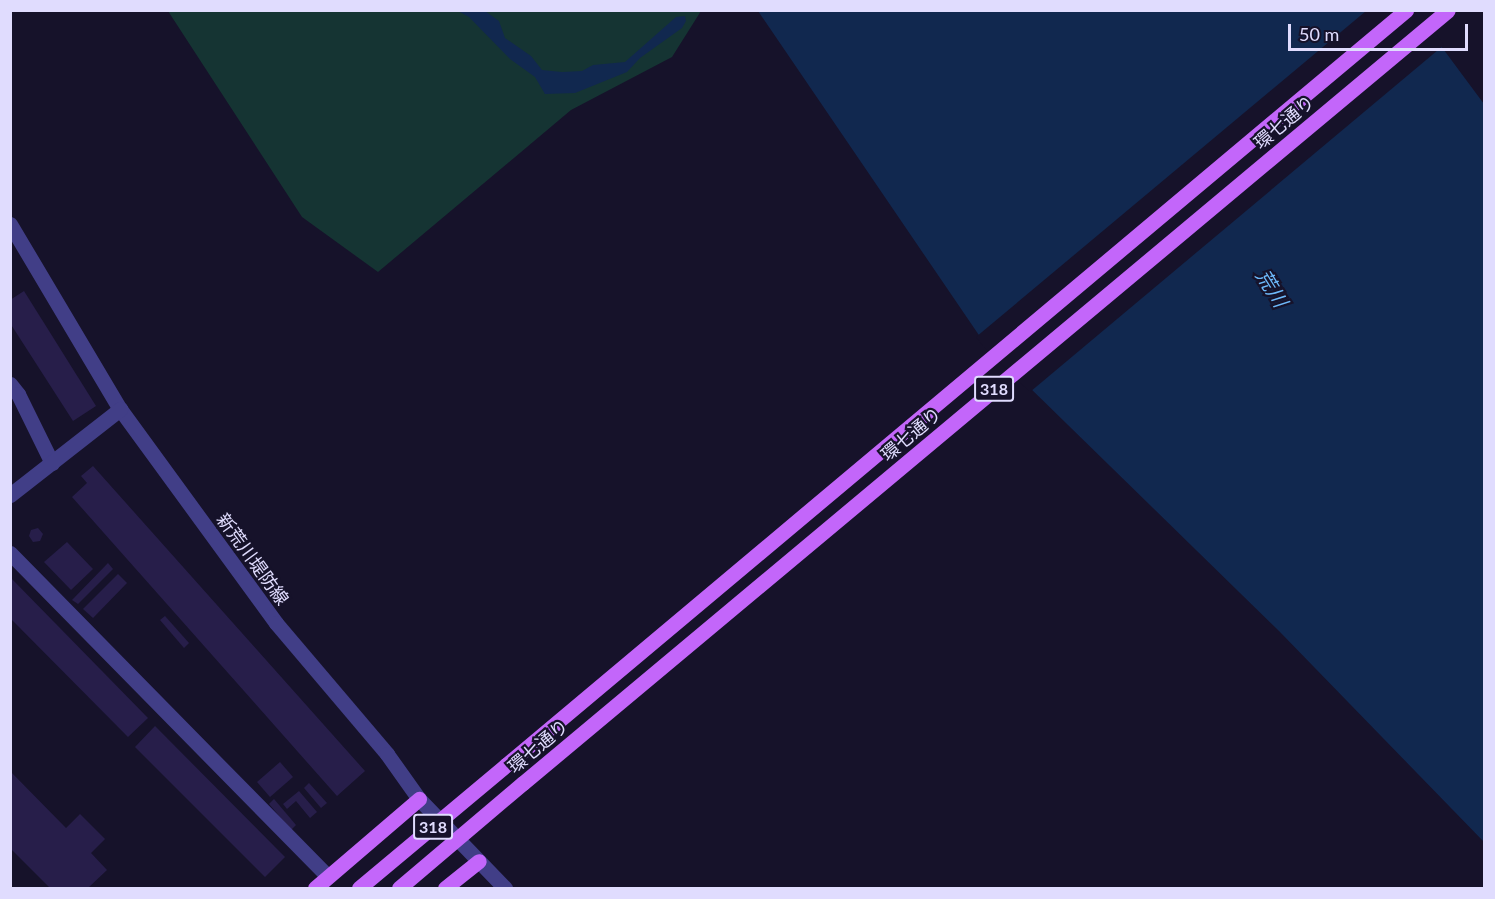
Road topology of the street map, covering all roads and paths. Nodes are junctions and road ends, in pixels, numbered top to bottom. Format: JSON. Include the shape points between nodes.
{"nodes":[{"id":1,"x":1406,"y":10,"type":"edge"},
{"id":2,"x":1448,"y":10,"type":"edge"},
{"id":3,"x":10,"y":224,"type":"edge"},
{"id":4,"x":10,"y":384,"type":"edge"},
{"id":5,"x":120,"y":409,"type":"junction"},
{"id":6,"x":52,"y":463,"type":"junction"},
{"id":7,"x":10,"y":495,"type":"edge"},
{"id":8,"x":10,"y":553,"type":"edge"},
{"id":9,"x":419,"y":798,"type":"junction"},
{"id":10,"x":479,"y":861,"type":"junction"},
{"id":11,"x":323,"y":872,"type":"dead end"},
{"id":12,"x":315,"y":888,"type":"edge"},
{"id":13,"x":359,"y":888,"type":"edge"},
{"id":14,"x":399,"y":888,"type":"edge"},
{"id":15,"x":445,"y":888,"type":"edge"},
{"id":16,"x":505,"y":888,"type":"edge"}],
"edges":[{"from":1,"to":13,"type":"main road","name":"環七通り","number":"318","bridge":true},
{"from":2,"to":14,"type":"main road","name":"環七通り","number":"318","bridge":true},
{"from":3,"to":5,"type":"street","name":"新荒川堤防線"},
{"from":4,"to":6,"type":"street"},
{"from":5,"to":6,"type":"street"},
{"from":5,"to":9,"type":"street","name":"新荒川堤防線","via":[[276,623],[387,754]]},
{"from":6,"to":7,"type":"street"},
{"from":8,"to":11,"type":"street"},
{"from":9,"to":10,"type":"street","name":"新荒川堤防線"},
{"from":9,"to":12,"type":"main road"},
{"from":10,"to":15,"type":"main road"},
{"from":10,"to":16,"type":"street","name":"新荒川堤防線"}]}
